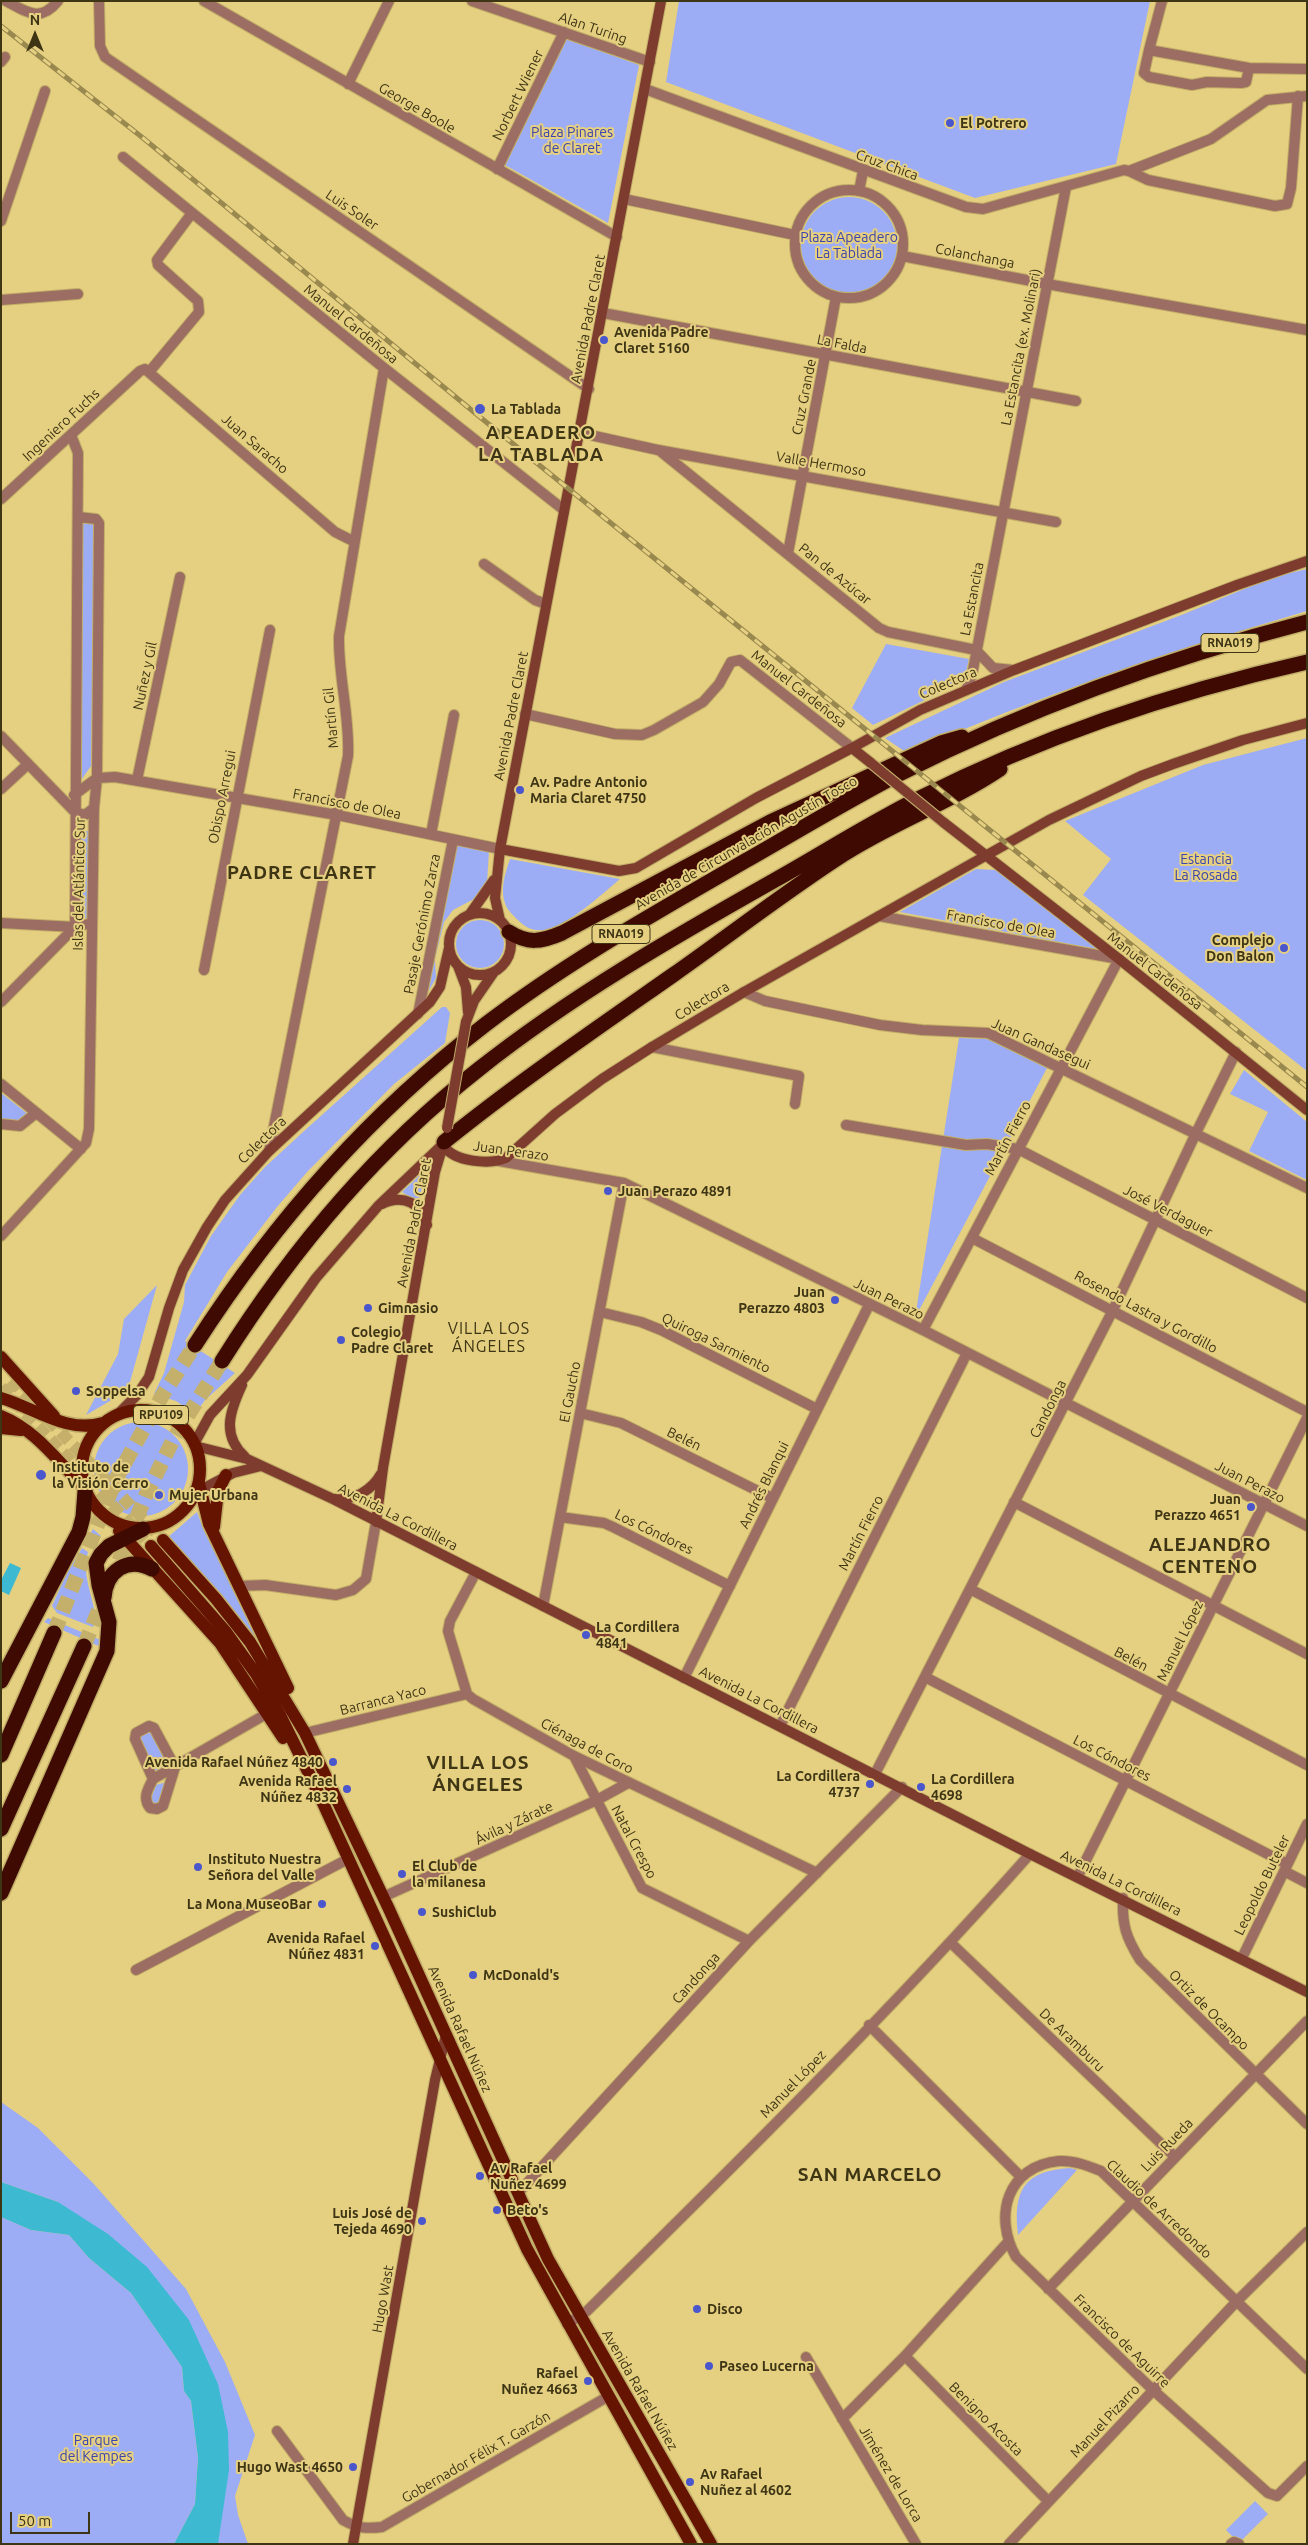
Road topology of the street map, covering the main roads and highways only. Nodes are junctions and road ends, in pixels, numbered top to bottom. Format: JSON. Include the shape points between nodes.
{"nodes":[{"id":1,"x":661,"y":1,"type":"edge"},
{"id":2,"x":1307,"y":561,"type":"edge"},
{"id":3,"x":1307,"y":622,"type":"edge"},
{"id":4,"x":1307,"y":662,"type":"edge"},
{"id":5,"x":1307,"y":723,"type":"edge"},
{"id":6,"x":1005,"y":726,"type":"junction"},
{"id":7,"x":852,"y":748,"type":"junction"},
{"id":8,"x":1031,"y":748,"type":"junction"},
{"id":9,"x":500,"y":849,"type":"junction"},
{"id":10,"x":985,"y":856,"type":"junction"},
{"id":11,"x":619,"y":871,"type":"joint"},
{"id":12,"x":496,"y":877,"type":"junction"},
{"id":13,"x":470,"y":914,"type":"junction"},
{"id":14,"x":505,"y":926,"type":"junction"},
{"id":15,"x":449,"y":948,"type":"junction"},
{"id":16,"x":458,"y":966,"type":"junction"},
{"id":17,"x":494,"y":972,"type":"junction"},
{"id":18,"x":467,"y":1017,"type":"junction"},
{"id":19,"x":1307,"y":1110,"type":"edge"},
{"id":20,"x":473,"y":1118,"type":"junction"},
{"id":21,"x":448,"y":1131,"type":"junction"},
{"id":22,"x":499,"y":1161,"type":"joint"},
{"id":23,"x":379,"y":1205,"type":"junction"},
{"id":24,"x":427,"y":1226,"type":"junction"},
{"id":25,"x":195,"y":1345,"type":"tunnel mouth"},
{"id":26,"x":1,"y":1357,"type":"edge"},
{"id":27,"x":222,"y":1361,"type":"tunnel mouth"},
{"id":28,"x":1,"y":1370,"type":"edge"},
{"id":29,"x":247,"y":1374,"type":"junction"},
{"id":30,"x":11,"y":1380,"type":"tunnel mouth"},
{"id":31,"x":1,"y":1398,"type":"edge"},
{"id":32,"x":118,"y":1414,"type":"junction"},
{"id":33,"x":1,"y":1416,"type":"edge"},
{"id":34,"x":60,"y":1421,"type":"junction"},
{"id":35,"x":104,"y":1422,"type":"junction"},
{"id":36,"x":1,"y":1428,"type":"edge"},
{"id":37,"x":37,"y":1438,"type":"junction"},
{"id":38,"x":194,"y":1445,"type":"junction"},
{"id":39,"x":247,"y":1459,"type":"junction"},
{"id":40,"x":261,"y":1466,"type":"junction"},
{"id":41,"x":383,"y":1468,"type":"junction"},
{"id":42,"x":226,"y":1475,"type":"junction"},
{"id":43,"x":84,"y":1488,"type":"junction"},
{"id":44,"x":198,"y":1488,"type":"junction"},
{"id":45,"x":333,"y":1499,"type":"junction"},
{"id":46,"x":106,"y":1514,"type":"junction"},
{"id":47,"x":376,"y":1522,"type":"junction"},
{"id":48,"x":143,"y":1529,"type":"junction"},
{"id":49,"x":125,"y":1537,"type":"junction"},
{"id":50,"x":163,"y":1540,"type":"tunnel mouth"},
{"id":51,"x":216,"y":1540,"type":"junction"},
{"id":52,"x":151,"y":1546,"type":"tunnel mouth"},
{"id":53,"x":152,"y":1569,"type":"junction"},
{"id":54,"x":104,"y":1599,"type":"junction"},
{"id":55,"x":54,"y":1633,"type":"tunnel mouth"},
{"id":56,"x":84,"y":1646,"type":"tunnel mouth"},
{"id":57,"x":1,"y":1681,"type":"edge"},
{"id":58,"x":299,"y":1722,"type":"junction"},
{"id":59,"x":1,"y":1755,"type":"edge"},
{"id":60,"x":317,"y":1790,"type":"junction"},
{"id":61,"x":1,"y":1829,"type":"edge"},
{"id":62,"x":1,"y":1893,"type":"edge"},
{"id":63,"x":1307,"y":1992,"type":"edge"},
{"id":64,"x":446,"y":2035,"type":"junction"},
{"id":65,"x":440,"y":2060,"type":"junction"},
{"id":66,"x":354,"y":2542,"type":"edge"},
{"id":67,"x":710,"y":2543,"type":"edge"},
{"id":68,"x":691,"y":2544,"type":"edge"}],
"edges":[{"from":1,"to":9,"type":"main road","name":"Avenida Padre Claret"},
{"from":2,"to":7,"type":"main road","name":"Colectora","via":[[1014,670],[920,710]]},
{"from":3,"to":6,"type":"highway","name":"Avenida de Circunvalación Agustín Tosco","number":"RNA019","via":[[1154,668]]},
{"from":4,"to":8,"type":"highway","number":"RNA019","via":[[1173,698]]},
{"from":5,"to":10,"type":"main road","name":"Colectora","via":[[1210,750],[1141,776],[1026,832]]},
{"from":6,"to":14,"type":"highway","via":[[941,743],[770,822],[551,938],[527,941]]},
{"from":6,"to":25,"type":"highway","name":"Avenida de Circunvalación Agustín Tosco","number":"RNA019","via":[[897,776],[776,843],[589,954],[487,1023],[401,1095],[318,1179],[245,1270]]},
{"from":7,"to":10,"type":"main road","name":"Manuel Cardeñosa","bridge":true},
{"from":7,"to":11,"type":"main road","name":"Colectora","via":[[756,798],[636,868]]},
{"from":8,"to":20,"type":"highway","via":[[981,782],[886,829],[844,854]]},
{"from":8,"to":27,"type":"highway","number":"RNA019","via":[[922,797],[876,822],[656,949],[522,1036],[447,1096],[365,1174],[286,1268]]},
{"from":9,"to":11,"type":"main road","name":"Francisco de Olea"},
{"from":9,"to":12,"type":"main road","name":"Avenida Padre Claret"},
{"from":10,"to":19,"type":"main road","name":"Manuel Cardeñosa"},
{"from":10,"to":22,"type":"main road","name":"Colectora","via":[[652,1047],[561,1109],[518,1149]]},
{"from":12,"to":13,"type":"main road","name":"Avenida Padre Claret"},
{"from":12,"to":14,"type":"main road","name":"Avenida Padre Claret","via":[[495,904]]},
{"from":13,"to":14,"type":"main road","via":[[483,913]]},
{"from":13,"to":15,"type":"main road","via":[[450,933]]},
{"from":14,"to":17,"type":"main road","via":[[512,943],[506,962]]},
{"from":15,"to":16,"type":"main road"},
{"from":15,"to":32,"type":"main road","name":"Colectora","via":[[438,991],[418,1014],[268,1150],[225,1200],[190,1256],[174,1293],[156,1361],[144,1387]]},
{"from":16,"to":17,"type":"main road","via":[[476,975]]},
{"from":16,"to":18,"type":"main road","name":"Avenida Padre Claret","via":[[466,987]]},
{"from":17,"to":18,"type":"main road","name":"Avenida Padre Claret"},
{"from":18,"to":21,"type":"main road","name":"Avenida Padre Claret","bridge":true},
{"from":20,"to":21,"type":"highway"},
{"from":20,"to":21,"type":"highway"},
{"from":21,"to":22,"type":"main road","name":"Juan Perazo","via":[[447,1151],[458,1157]]},
{"from":21,"to":23,"type":"main road"},
{"from":21,"to":24,"type":"main road","name":"Avenida Padre Claret","via":[[435,1172]]},
{"from":23,"to":24,"type":"main road","via":[[390,1200],[409,1202],[422,1212]]},
{"from":23,"to":29,"type":"main road","via":[[316,1278]]},
{"from":24,"to":41,"type":"main road","name":"Avenida Padre Claret"},
{"from":26,"to":34,"type":"main road"},
{"from":28,"to":30,"type":"main road"},
{"from":29,"to":38,"type":"main road","via":[[214,1409]]},
{"from":29,"to":39,"type":"main road","via":[[232,1405],[230,1431],[233,1445]]},
{"from":31,"to":34,"type":"main road","number":"RPU109"},
{"from":32,"to":35,"type":"main road","number":"RPU109"},
{"from":32,"to":38,"type":"main road","number":"RPU109","via":[[136,1411],[161,1415],[182,1428]]},
{"from":33,"to":37,"type":"main road"},
{"from":34,"to":35,"type":"main road","number":"RPU109","via":[[81,1427]]},
{"from":35,"to":43,"type":"main road","number":"RPU109","via":[[91,1437],[84,1454]]},
{"from":36,"to":37,"type":"main road","via":[[14,1428]]},
{"from":37,"to":43,"type":"main road"},
{"from":38,"to":39,"type":"main road","name":"Avenida La Cordillera"},
{"from":38,"to":44,"type":"main road","via":[[199,1460]]},
{"from":39,"to":40,"type":"main road","name":"Avenida La Cordillera"},
{"from":40,"to":42,"type":"main road"},
{"from":40,"to":45,"type":"main road","name":"Avenida La Cordillera"},
{"from":41,"to":45,"type":"main road","name":"Avenida Padre Claret","via":[[373,1484],[356,1497]]},
{"from":41,"to":47,"type":"main road","name":"Avenida Padre Claret"},
{"from":42,"to":44,"type":"main road"},
{"from":42,"to":51,"type":"main road","via":[[214,1508]]},
{"from":43,"to":46,"type":"main road"},
{"from":43,"to":57,"type":"highway","via":[[79,1532]]},
{"from":44,"to":48,"type":"main road","via":[[175,1518],[160,1526]]},
{"from":44,"to":51,"type":"main road"},
{"from":45,"to":47,"type":"main road","name":"Avenida La Cordillera"},
{"from":46,"to":48,"type":"main road","via":[[129,1527]]},
{"from":46,"to":49,"type":"main road"},
{"from":47,"to":63,"type":"main road","name":"Avenida La Cordillera"},
{"from":48,"to":49,"type":"highway"},
{"from":49,"to":53,"type":"main road"},
{"from":49,"to":54,"type":"highway","via":[[104,1550],[96,1563]]},
{"from":50,"to":58,"type":"main road","name":"Avenida Rafael Núñez","via":[[240,1629],[276,1681]]},
{"from":51,"to":58,"type":"main road","via":[[289,1690]]},
{"from":52,"to":60,"type":"main road","name":"Avenida Rafael Núñez","via":[[210,1612],[256,1674]]},
{"from":53,"to":54,"type":"highway","via":[[134,1564],[117,1568],[109,1578]]},
{"from":53,"to":60,"type":"main road","via":[[220,1643]]},
{"from":54,"to":62,"type":"highway","via":[[109,1622],[106,1651]]},
{"from":55,"to":59,"type":"highway"},
{"from":56,"to":61,"type":"highway"},
{"from":58,"to":64,"type":"main road","name":"Avenida Rafael Núñez"},
{"from":60,"to":65,"type":"main road","name":"Avenida Rafael Núñez"},
{"from":64,"to":65,"type":"main road","name":"Hugo Wast"},
{"from":64,"to":67,"type":"main road","name":"Avenida Rafael Núñez","via":[[548,2259]]},
{"from":65,"to":66,"type":"main road","name":"Hugo Wast"},
{"from":65,"to":68,"type":"main road","name":"Avenida Rafael Núñez","via":[[517,2228],[607,2397]]}]}
